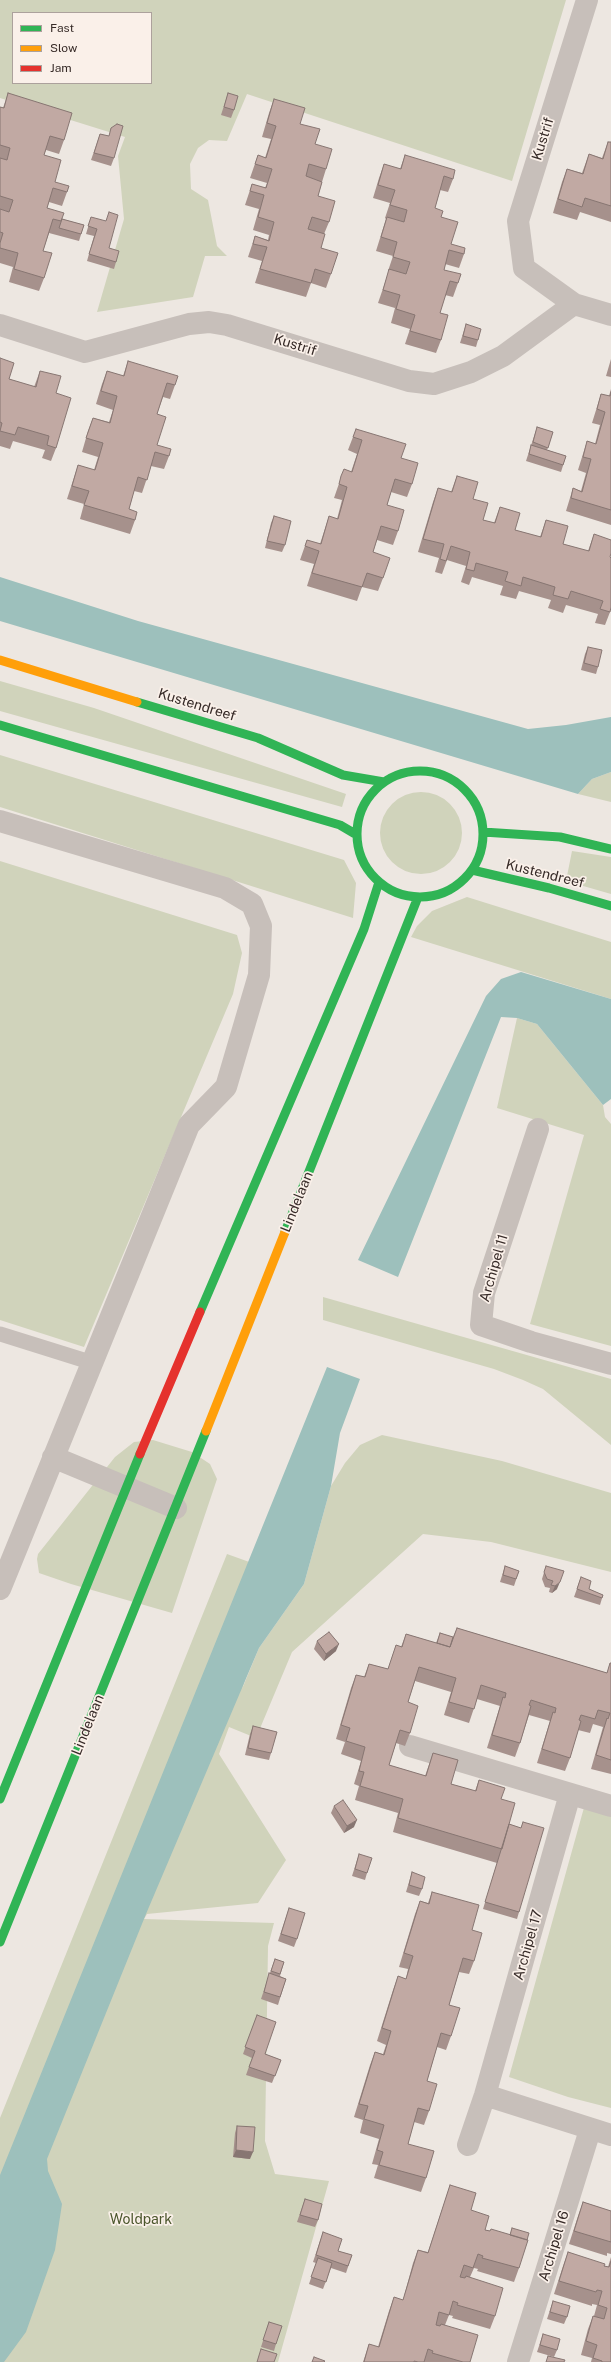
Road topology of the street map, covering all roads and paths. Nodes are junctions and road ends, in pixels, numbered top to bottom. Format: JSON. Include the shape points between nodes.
{"nodes":[{"id":1,"x":587,"y":0,"type":"edge"},
{"id":2,"x":574,"y":304,"type":"junction"},
{"id":3,"x":611,"y":315,"type":"edge"},
{"id":4,"x":0,"y":325,"type":"edge"},
{"id":5,"x":0,"y":660,"type":"edge"},
{"id":6,"x":0,"y":724,"type":"edge"},
{"id":7,"x":384,"y":782,"type":"junction"},
{"id":8,"x":0,"y":821,"type":"edge"},
{"id":9,"x":483,"y":832,"type":"junction"},
{"id":10,"x":357,"y":835,"type":"junction"},
{"id":11,"x":611,"y":848,"type":"edge"},
{"id":12,"x":472,"y":870,"type":"junction"},
{"id":13,"x":379,"y":882,"type":"junction"},
{"id":14,"x":418,"y":897,"type":"junction"},
{"id":15,"x":611,"y":906,"type":"edge"},
{"id":16,"x":538,"y":1129,"type":"dead end"},
{"id":17,"x":0,"y":1334,"type":"edge"},
{"id":18,"x":93,"y":1363,"type":"junction"},
{"id":19,"x":611,"y":1364,"type":"edge"},
{"id":20,"x":53,"y":1457,"type":"junction"},
{"id":21,"x":126,"y":1488,"type":"junction"},
{"id":22,"x":176,"y":1508,"type":"junction"},
{"id":23,"x":0,"y":1589,"type":"edge"},
{"id":24,"x":410,"y":1746,"type":"edge"},
{"id":25,"x":570,"y":1794,"type":"junction"},
{"id":26,"x":0,"y":1799,"type":"edge"},
{"id":27,"x":611,"y":1806,"type":"edge"},
{"id":28,"x":0,"y":1942,"type":"edge"},
{"id":29,"x":485,"y":2095,"type":"junction"},
{"id":30,"x":590,"y":2130,"type":"junction"},
{"id":31,"x":611,"y":2135,"type":"edge"},
{"id":32,"x":468,"y":2144,"type":"dead end"},
{"id":33,"x":518,"y":2362,"type":"edge"}],
"edges":[{"from":1,"to":2,"type":"street","name":"Kustrif","via":[[518,222],[524,268]]},
{"from":2,"to":3,"type":"street","name":"Kustrif"},
{"from":2,"to":4,"type":"street","name":"Kustrif","via":[[503,356],[471,372],[434,384],[408,381],[227,325],[209,322],[189,324],[85,352]]},
{"from":5,"to":7,"type":"main road","name":"Kustendreef","via":[[258,738],[343,776]]},
{"from":6,"to":10,"type":"main road","via":[[340,825]]},
{"from":7,"to":9,"type":"main road","via":[[404,772],[419,771],[440,774],[457,782],[471,796],[478,808]]},
{"from":7,"to":10,"type":"main road","via":[[369,797],[361,810]]},
{"from":8,"to":18,"type":"street","via":[[225,888],[252,904],[261,926],[259,975],[226,1087],[189,1125]]},
{"from":9,"to":11,"type":"main road","via":[[560,837]]},
{"from":9,"to":12,"type":"main road","via":[[482,847]]},
{"from":10,"to":13,"type":"main road","via":[[366,866]]},
{"from":12,"to":14,"type":"main road","via":[[449,890]]},
{"from":12,"to":15,"type":"main road","name":"Kustendreef"},
{"from":13,"to":14,"type":"main road","via":[[392,890]]},
{"from":13,"to":21,"type":"main road","via":[[364,929]]},
{"from":14,"to":22,"type":"main road","name":"Lindelaan"},
{"from":16,"to":19,"type":"street","name":"Archipel 11","via":[[484,1294],[481,1325]]},
{"from":17,"to":18,"type":"lane"},
{"from":18,"to":20,"type":"street"},
{"from":20,"to":21,"type":"street"},
{"from":20,"to":23,"type":"street"},
{"from":21,"to":22,"type":"street"},
{"from":21,"to":26,"type":"main road"},
{"from":22,"to":28,"type":"main road","name":"Lindelaan"},
{"from":24,"to":25,"type":"street"},
{"from":25,"to":27,"type":"street"},
{"from":25,"to":29,"type":"street","name":"Archipel 17"},
{"from":29,"to":30,"type":"street"},
{"from":29,"to":32,"type":"street","name":"Archipel 17"},
{"from":30,"to":31,"type":"street"},
{"from":30,"to":33,"type":"street","name":"Archipel 16"}]}
